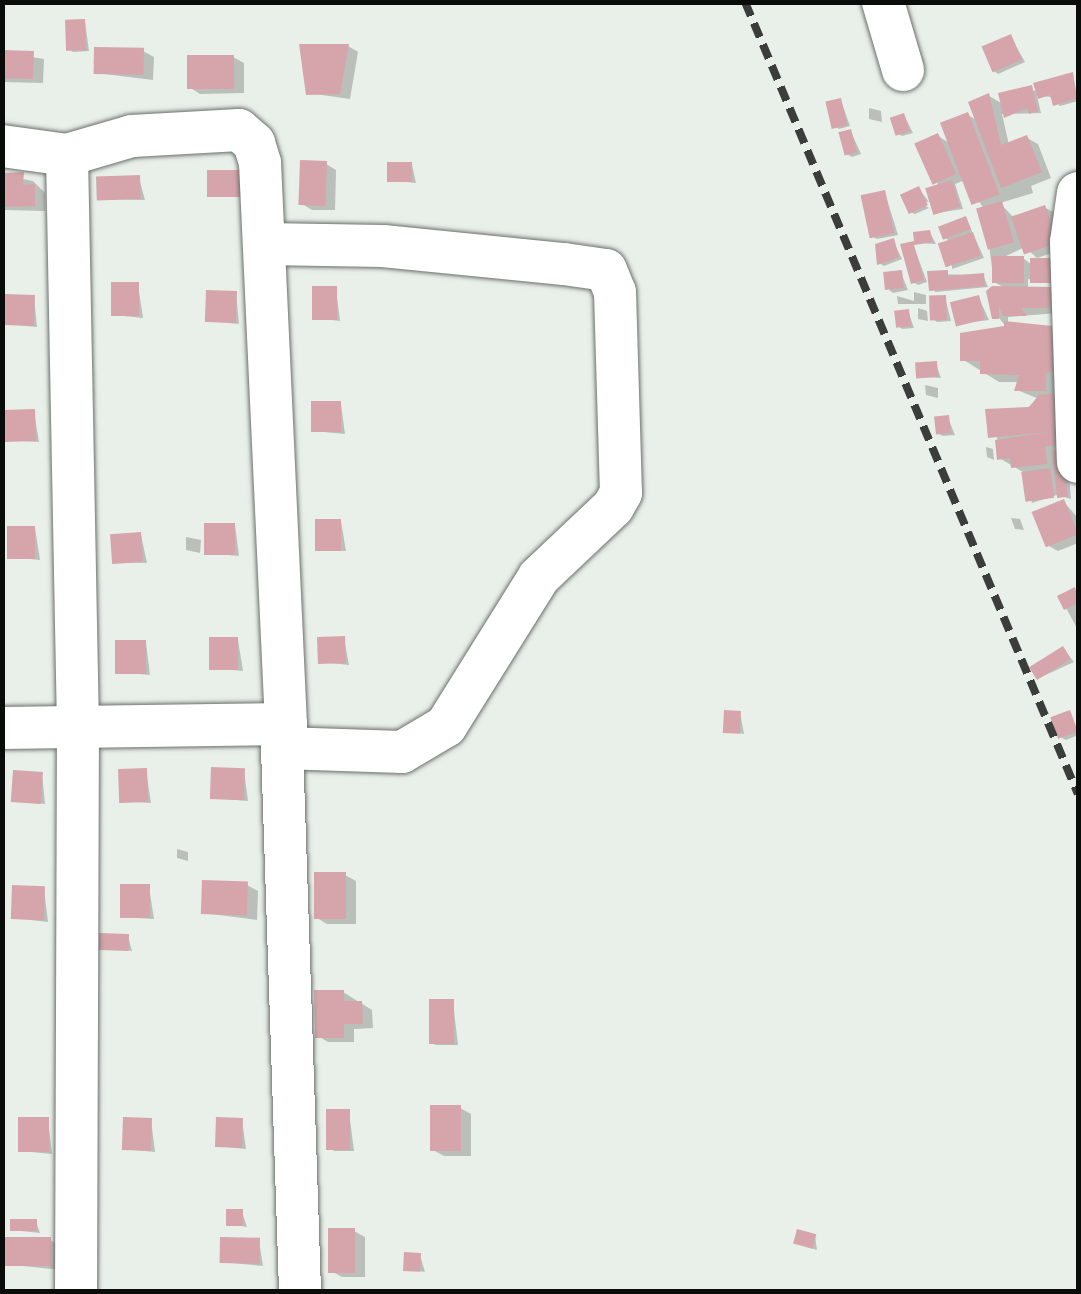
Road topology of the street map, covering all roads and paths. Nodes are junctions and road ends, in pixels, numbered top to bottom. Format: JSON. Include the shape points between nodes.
{"nodes":[{"id":1,"x":883,"y":2,"type":"edge"},
{"id":2,"x":904,"y":70,"type":"dead end"},
{"id":3,"x":2,"y":146,"type":"edge"},
{"id":4,"x":66,"y":155,"type":"junction"},
{"id":5,"x":1078,"y":192,"type":"edge"},
{"id":6,"x":265,"y":244,"type":"junction"},
{"id":7,"x":1078,"y":462,"type":"edge"},
{"id":8,"x":78,"y":726,"type":"junction"},
{"id":9,"x":2,"y":728,"type":"edge"},
{"id":10,"x":284,"y":736,"type":"junction"},
{"id":11,"x":76,"y":1292,"type":"edge"},
{"id":12,"x":300,"y":1292,"type":"edge"}],
"edges":[{"from":1,"to":2,"type":"street"},
{"from":3,"to":4,"type":"street"},
{"from":4,"to":6,"type":"street","via":[[132,136],[240,130],[254,143],[260,163]]},
{"from":4,"to":8,"type":"street"},
{"from":5,"to":7,"type":"street","via":[[1072,242]]},
{"from":6,"to":10,"type":"street"},
{"from":6,"to":10,"type":"street","via":[[383,246],[564,264],[606,270],[615,292],[620,493],[613,508],[539,577],[446,726],[402,752]]},
{"from":8,"to":9,"type":"street"},
{"from":8,"to":10,"type":"street"},
{"from":8,"to":11,"type":"street"},
{"from":10,"to":12,"type":"street"}]}
